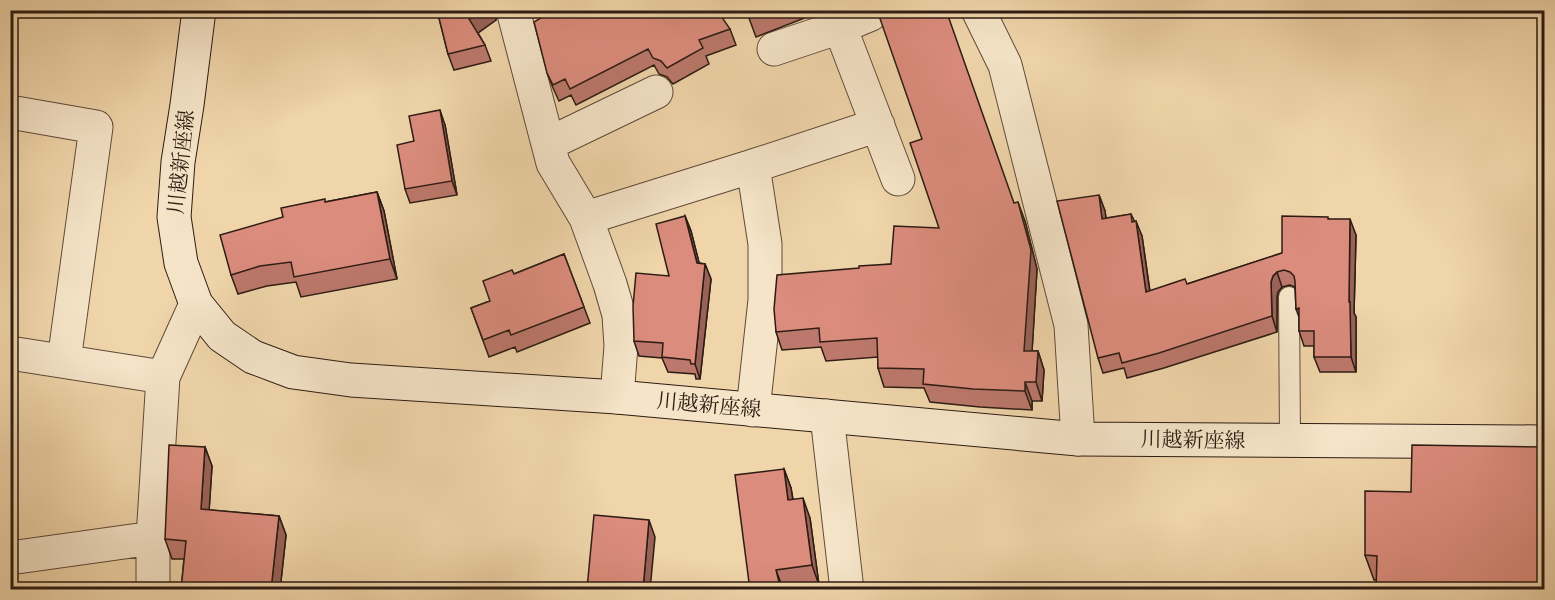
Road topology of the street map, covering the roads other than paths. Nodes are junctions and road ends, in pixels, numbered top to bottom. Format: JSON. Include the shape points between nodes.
{"nodes":[{"id":1,"x":199,"y":10,"type":"edge"},
{"id":2,"x":513,"y":10,"type":"edge"},
{"id":3,"x":978,"y":10,"type":"edge"},
{"id":4,"x":871,"y":14,"type":"dead end"},
{"id":5,"x":840,"y":27,"type":"junction"},
{"id":6,"x":774,"y":49,"type":"dead end"},
{"id":7,"x":656,"y":92,"type":"dead end"},
{"id":8,"x":10,"y":112,"type":"edge"},
{"id":9,"x":878,"y":125,"type":"junction"},
{"id":10,"x":548,"y":144,"type":"junction"},
{"id":11,"x":753,"y":166,"type":"junction"},
{"id":12,"x":898,"y":179,"type":"dead end"},
{"id":13,"x":586,"y":218,"type":"junction"},
{"id":14,"x":1289,"y":297,"type":"dead end"},
{"id":15,"x":196,"y":304,"type":"junction"},
{"id":16,"x":10,"y":352,"type":"edge"},
{"id":17,"x":64,"y":361,"type":"junction"},
{"id":18,"x":163,"y":377,"type":"junction"},
{"id":19,"x":617,"y":397,"type":"junction"},
{"id":20,"x":753,"y":410,"type":"junction"},
{"id":21,"x":827,"y":416,"type":"junction"},
{"id":22,"x":1078,"y":439,"type":"junction"},
{"id":23,"x":1290,"y":441,"type":"junction"},
{"id":24,"x":1545,"y":442,"type":"edge"},
{"id":25,"x":153,"y":538,"type":"junction"},
{"id":26,"x":10,"y":558,"type":"edge"},
{"id":27,"x":153,"y":590,"type":"edge"},
{"id":28,"x":847,"y":590,"type":"edge"}],
"edges":[{"from":1,"to":15,"type":"street","name":"川越新座線","via":[[177,162],[174,217],[181,263]]},
{"from":2,"to":10,"type":"street"},
{"from":3,"to":22,"type":"street","via":[[1005,65],[1071,325]]},
{"from":4,"to":5,"type":"street"},
{"from":5,"to":6,"type":"street"},
{"from":5,"to":9,"type":"street"},
{"from":7,"to":10,"type":"street"},
{"from":8,"to":17,"type":"street","via":[[96,127]]},
{"from":9,"to":11,"type":"street"},
{"from":9,"to":12,"type":"street"},
{"from":10,"to":13,"type":"street","via":[[554,164]]},
{"from":11,"to":13,"type":"street"},
{"from":11,"to":20,"type":"street","via":[[765,244],[765,300]]},
{"from":13,"to":19,"type":"street","via":[[619,315]]},
{"from":14,"to":23,"type":"lane"},
{"from":15,"to":18,"type":"street"},
{"from":15,"to":19,"type":"street","name":"川越新座線","via":[[222,336],[253,357],[293,372],[351,380]]},
{"from":16,"to":17,"type":"street"},
{"from":17,"to":18,"type":"street"},
{"from":18,"to":25,"type":"street"},
{"from":19,"to":20,"type":"street","name":"川越新座線"},
{"from":20,"to":21,"type":"street","name":"川越新座線"},
{"from":21,"to":22,"type":"street","name":"川越新座線"},
{"from":21,"to":28,"type":"street"},
{"from":22,"to":23,"type":"street","name":"川越新座線"},
{"from":23,"to":24,"type":"street","name":"川越新座線"},
{"from":25,"to":26,"type":"street"},
{"from":25,"to":27,"type":"street"}]}
